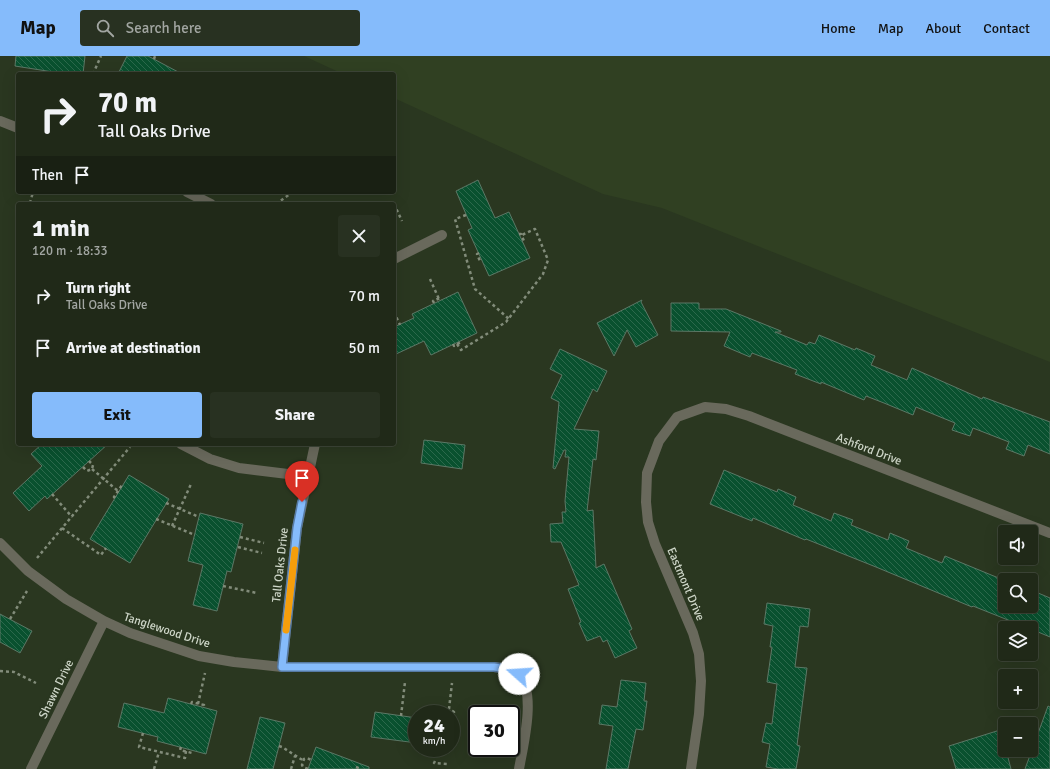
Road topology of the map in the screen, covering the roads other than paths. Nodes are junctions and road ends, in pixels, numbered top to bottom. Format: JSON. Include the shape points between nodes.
{"nodes":[{"id":1,"x":0,"y":121,"type":"edge"},
{"id":2,"x":16,"y":127,"type":"edge"},
{"id":3,"x":191,"y":194,"type":"edge"},
{"id":4,"x":208,"y":202,"type":"edge"},
{"id":5,"x":442,"y":235,"type":"dead end"},
{"id":6,"x":396,"y":258,"type":"edge"},
{"id":7,"x":677,"y":417,"type":"joint"},
{"id":8,"x":185,"y":446,"type":"edge"},
{"id":9,"x":315,"y":446,"type":"edge"},
{"id":10,"x":308,"y":478,"type":"junction"},
{"id":11,"x":1050,"y":533,"type":"edge"},
{"id":12,"x":0,"y":543,"type":"edge"},
{"id":13,"x":104,"y":621,"type":"junction"},
{"id":14,"x":282,"y":667,"type":"junction"},
{"id":15,"x":31,"y":769,"type":"edge"},
{"id":16,"x":519,"y":769,"type":"edge"},
{"id":17,"x":691,"y":769,"type":"edge"}],
"edges":[{"from":1,"to":2,"type":"street"},
{"from":3,"to":4,"type":"street"},
{"from":5,"to":6,"type":"street"},
{"from":7,"to":11,"type":"street","name":"Ashford Drive","via":[[705,407],[726,409]]},
{"from":7,"to":17,"type":"street","name":"Eastmont Drive","via":[[659,441],[648,473],[646,502],[648,522],[655,544],[699,654],[700,701]]},
{"from":8,"to":10,"type":"street","via":[[210,459],[239,468]]},
{"from":9,"to":10,"type":"street","name":"Tall Oaks Drive"},
{"from":10,"to":14,"type":"street","name":"Tall Oaks Drive","via":[[297,528]]},
{"from":12,"to":13,"type":"street","name":"Tanglewood Drive","via":[[28,571],[66,599]]},
{"from":13,"to":14,"type":"street","name":"Tanglewood Drive","via":[[130,633],[199,656]]},
{"from":13,"to":15,"type":"street","name":"Shawn Drive"},
{"from":14,"to":16,"type":"street","name":"Tanglewood Drive","via":[[509,669],[519,674],[525,684],[528,699]]}]}
